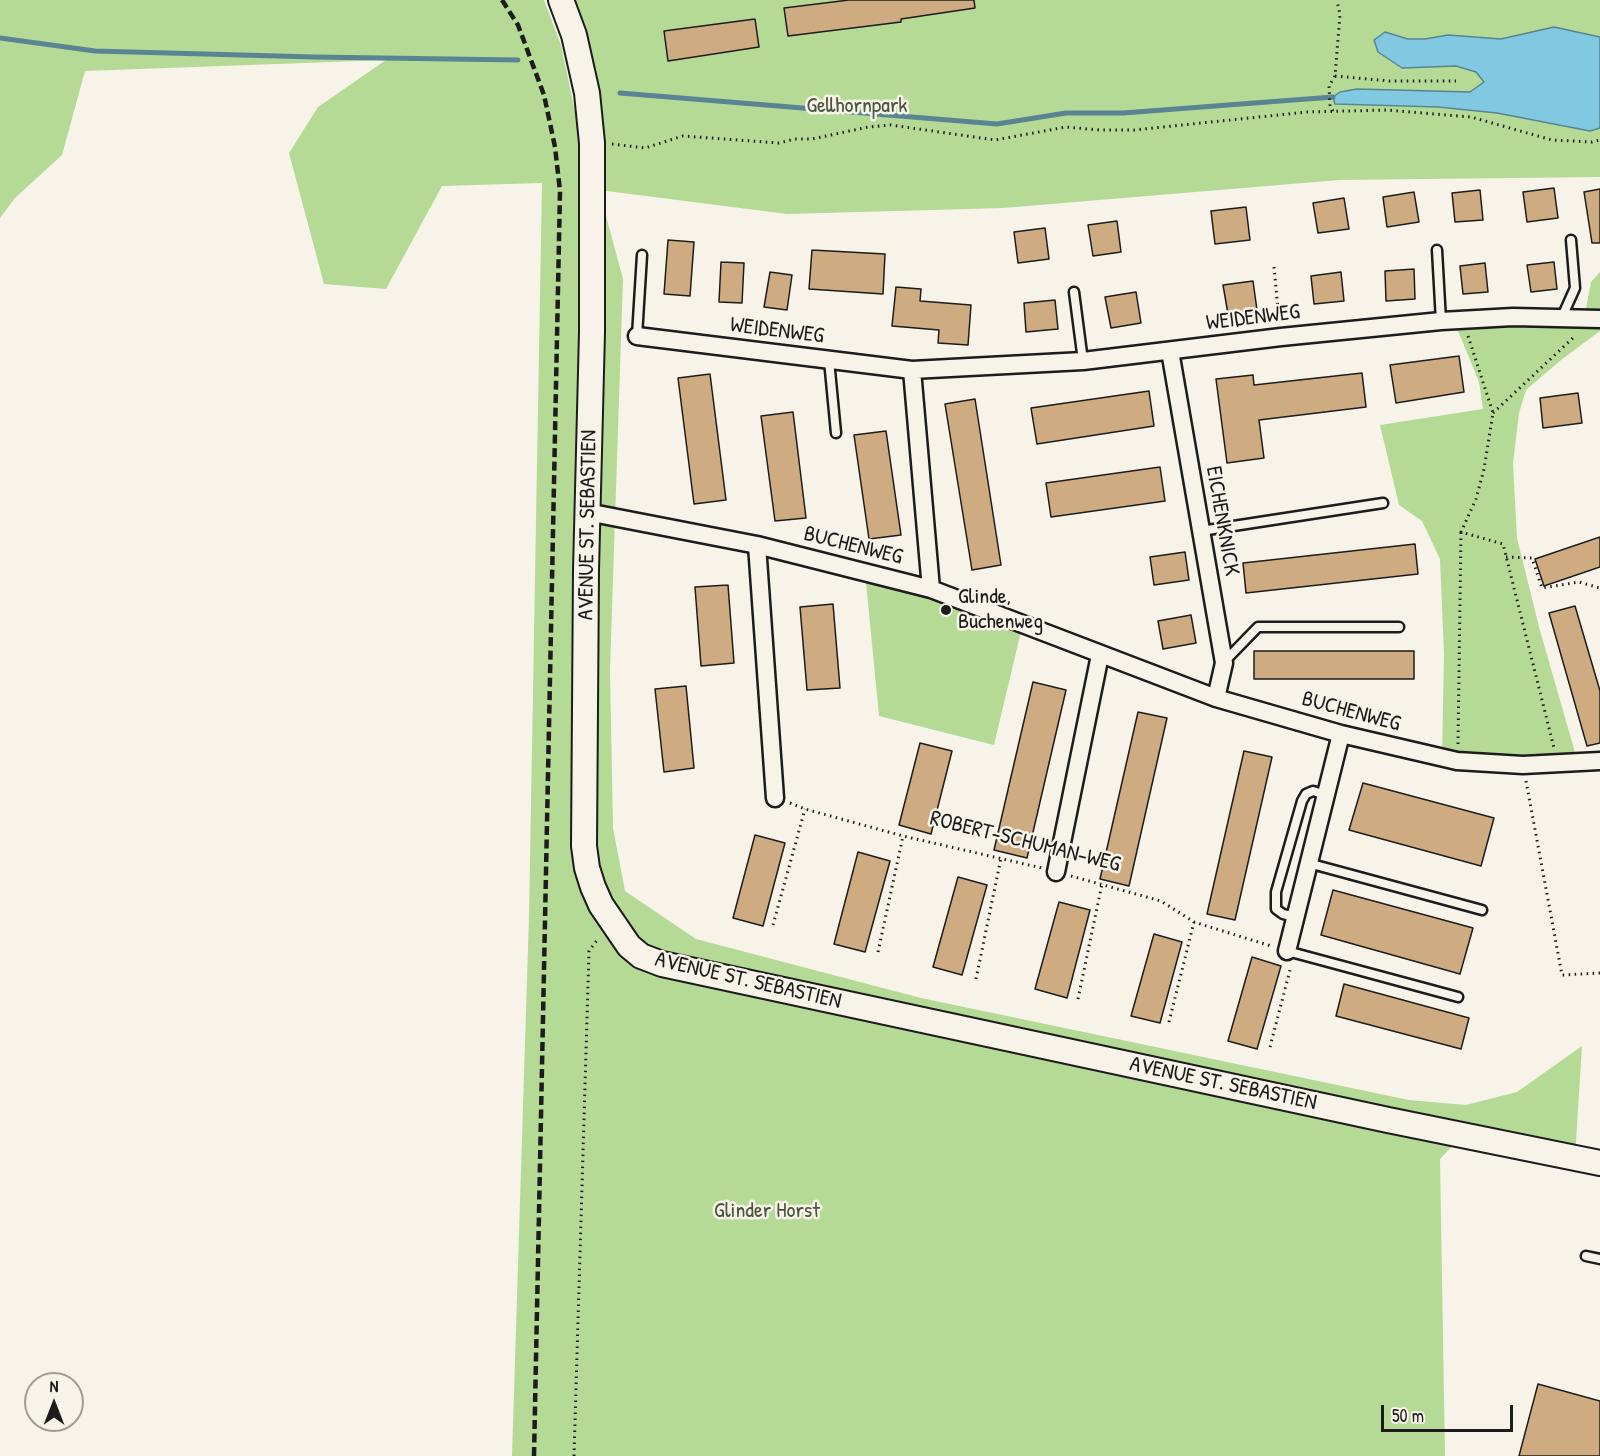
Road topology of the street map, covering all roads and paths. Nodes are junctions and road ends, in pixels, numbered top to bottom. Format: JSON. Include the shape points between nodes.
{"nodes":[{"id":1,"x":561,"y":0,"type":"edge"},
{"id":2,"x":1337,"y":0,"type":"edge"},
{"id":3,"x":1335,"y":76,"type":"junction"},
{"id":4,"x":1456,"y":81,"type":"dead end"},
{"id":5,"x":1333,"y":111,"type":"junction"},
{"id":6,"x":1600,"y":140,"type":"edge"},
{"id":7,"x":591,"y":142,"type":"junction"},
{"id":8,"x":1571,"y":240,"type":"dead end"},
{"id":9,"x":1437,"y":250,"type":"dead end"},
{"id":10,"x":642,"y":255,"type":"dead end"},
{"id":11,"x":1274,"y":267,"type":"dead end"},
{"id":12,"x":1074,"y":292,"type":"dead end"},
{"id":13,"x":1562,"y":317,"type":"junction"},
{"id":14,"x":1597,"y":319,"type":"edge"},
{"id":15,"x":1462,"y":320,"type":"junction"},
{"id":16,"x":1441,"y":321,"type":"junction"},
{"id":17,"x":637,"y":336,"type":"joint"},
{"id":18,"x":1281,"y":337,"type":"junction"},
{"id":19,"x":1170,"y":351,"type":"junction"},
{"id":20,"x":829,"y":360,"type":"junction"},
{"id":21,"x":1083,"y":361,"type":"junction"},
{"id":22,"x":912,"y":370,"type":"junction"},
{"id":23,"x":1493,"y":413,"type":"junction"},
{"id":24,"x":836,"y":433,"type":"dead end"},
{"id":25,"x":1383,"y":503,"type":"dead end"},
{"id":26,"x":587,"y":512,"type":"junction"},
{"id":27,"x":1201,"y":531,"type":"junction"},
{"id":28,"x":1461,"y":532,"type":"junction"},
{"id":29,"x":757,"y":545,"type":"junction"},
{"id":30,"x":1506,"y":557,"type":"junction"},
{"id":31,"x":1600,"y":588,"type":"edge"},
{"id":32,"x":931,"y":589,"type":"junction"},
{"id":33,"x":1400,"y":627,"type":"dead end"},
{"id":34,"x":1100,"y":655,"type":"junction"},
{"id":35,"x":1224,"y":663,"type":"junction"},
{"id":36,"x":1216,"y":698,"type":"junction"},
{"id":37,"x":1341,"y":734,"type":"junction"},
{"id":38,"x":1457,"y":761,"type":"junction"},
{"id":39,"x":1600,"y":762,"type":"edge"},
{"id":40,"x":1558,"y":764,"type":"junction"},
{"id":41,"x":1522,"y":765,"type":"junction"},
{"id":42,"x":1326,"y":795,"type":"junction"},
{"id":43,"x":775,"y":798,"type":"joint"},
{"id":44,"x":805,"y":809,"type":"junction"},
{"id":45,"x":903,"y":836,"type":"junction"},
{"id":46,"x":1001,"y":858,"type":"junction"},
{"id":47,"x":1308,"y":863,"type":"junction"},
{"id":48,"x":1056,"y":872,"type":"junction"},
{"id":49,"x":1102,"y":884,"type":"junction"},
{"id":50,"x":1482,"y":910,"type":"dead end"},
{"id":51,"x":1295,"y":917,"type":"junction"},
{"id":52,"x":612,"y":922,"type":"junction"},
{"id":53,"x":1194,"y":922,"type":"junction"},
{"id":54,"x":773,"y":925,"type":"dead end"},
{"id":55,"x":878,"y":952,"type":"dead end"},
{"id":56,"x":1290,"y":952,"type":"junction"},
{"id":57,"x":1600,"y":973,"type":"edge"},
{"id":58,"x":976,"y":979,"type":"dead end"},
{"id":59,"x":1458,"y":997,"type":"dead end"},
{"id":60,"x":1078,"y":999,"type":"dead end"},
{"id":61,"x":1169,"y":1022,"type":"dead end"},
{"id":62,"x":1270,"y":1047,"type":"dead end"},
{"id":63,"x":1600,"y":1163,"type":"edge"},
{"id":64,"x":1586,"y":1256,"type":"dead end"},
{"id":65,"x":1600,"y":1259,"type":"edge"},
{"id":66,"x":574,"y":1456,"type":"edge"}],
"edges":[{"from":1,"to":7,"type":"main road","name":"AVENUE ST. SEBASTIEN","via":[[574,35],[587,93]]},
{"from":2,"to":3,"type":"path","via":[[1340,15]]},
{"from":3,"to":4,"type":"path"},
{"from":3,"to":5,"type":"path","via":[[1329,86]]},
{"from":5,"to":6,"type":"path","via":[[1387,110],[1471,117],[1552,140]]},
{"from":5,"to":7,"type":"path","via":[[1134,130],[1066,127],[995,140],[891,125],[779,142],[682,136],[645,148]]},
{"from":7,"to":26,"type":"main road","name":"AVENUE ST. SEBASTIEN","via":[[592,332]]},
{"from":8,"to":13,"type":"lane","via":[[1575,288]]},
{"from":9,"to":16,"type":"lane"},
{"from":10,"to":17,"type":"lane"},
{"from":11,"to":18,"type":"path"},
{"from":12,"to":21,"type":"lane"},
{"from":13,"to":14,"type":"street","name":"WEIDENWEG"},
{"from":13,"to":15,"type":"street","name":"WEIDENWEG"},
{"from":14,"to":23,"type":"path"},
{"from":15,"to":16,"type":"street","name":"WEIDENWEG"},
{"from":15,"to":23,"type":"path"},
{"from":16,"to":18,"type":"street","name":"WEIDENWEG"},
{"from":17,"to":20,"type":"street","name":"WEIDENWEG"},
{"from":18,"to":19,"type":"street","name":"WEIDENWEG"},
{"from":19,"to":21,"type":"street","name":"WEIDENWEG"},
{"from":19,"to":27,"type":"street","name":"EICHENKNICK"},
{"from":20,"to":22,"type":"street","name":"WEIDENWEG"},
{"from":20,"to":24,"type":"lane"},
{"from":21,"to":22,"type":"street","name":"WEIDENWEG"},
{"from":22,"to":32,"type":"street"},
{"from":23,"to":28,"type":"path","via":[[1476,499]]},
{"from":25,"to":27,"type":"lane"},
{"from":26,"to":29,"type":"street","name":"BUCHENWEG"},
{"from":26,"to":52,"type":"main road","name":"AVENUE ST. SEBASTIEN","via":[[584,846],[593,887]]},
{"from":27,"to":35,"type":"street","name":"EICHENKNICK"},
{"from":28,"to":30,"type":"path","via":[[1503,544]]},
{"from":28,"to":38,"type":"path"},
{"from":29,"to":32,"type":"street","name":"BUCHENWEG"},
{"from":29,"to":43,"type":"street"},
{"from":30,"to":31,"type":"path","via":[[1532,558],[1542,588],[1579,582]]},
{"from":30,"to":40,"type":"path"},
{"from":32,"to":34,"type":"street","name":"BUCHENWEG"},
{"from":33,"to":35,"type":"lane","via":[[1258,627]]},
{"from":34,"to":36,"type":"street","name":"BUCHENWEG"},
{"from":34,"to":48,"type":"street"},
{"from":35,"to":36,"type":"street","name":"EICHENKNICK"},
{"from":36,"to":37,"type":"street","name":"BUCHENWEG"},
{"from":37,"to":38,"type":"street","name":"BUCHENWEG"},
{"from":37,"to":42,"type":"street"},
{"from":38,"to":41,"type":"street","name":"BUCHENWEG"},
{"from":39,"to":40,"type":"street","name":"BUCHENWEG"},
{"from":40,"to":41,"type":"street","name":"BUCHENWEG"},
{"from":41,"to":57,"type":"path","via":[[1562,975]]},
{"from":42,"to":47,"type":"street"},
{"from":42,"to":51,"type":"lane","via":[[1313,791],[1302,801],[1276,892],[1276,909]]},
{"from":43,"to":44,"type":"path","name":"ROBERT-SCHUMAN-WEG"},
{"from":44,"to":45,"type":"path","name":"ROBERT-SCHUMAN-WEG"},
{"from":44,"to":54,"type":"path"},
{"from":45,"to":46,"type":"path","name":"ROBERT-SCHUMAN-WEG"},
{"from":45,"to":55,"type":"path"},
{"from":46,"to":48,"type":"path","name":"ROBERT-SCHUMAN-WEG"},
{"from":46,"to":58,"type":"path"},
{"from":47,"to":50,"type":"lane"},
{"from":47,"to":51,"type":"street"},
{"from":48,"to":49,"type":"path","name":"ROBERT-SCHUMAN-WEG"},
{"from":49,"to":53,"type":"path","name":"ROBERT-SCHUMAN-WEG","via":[[1161,901]]},
{"from":49,"to":60,"type":"path"},
{"from":51,"to":56,"type":"street"},
{"from":52,"to":63,"type":"main road","name":"AVENUE ST. SEBASTIEN","via":[[629,946],[641,956],[662,964]]},
{"from":52,"to":66,"type":"path","via":[[589,951]]},
{"from":53,"to":56,"type":"path","name":"ROBERT-SCHUMAN-WEG"},
{"from":53,"to":61,"type":"path"},
{"from":56,"to":59,"type":"lane"},
{"from":56,"to":62,"type":"path"},
{"from":64,"to":65,"type":"lane"}]}
